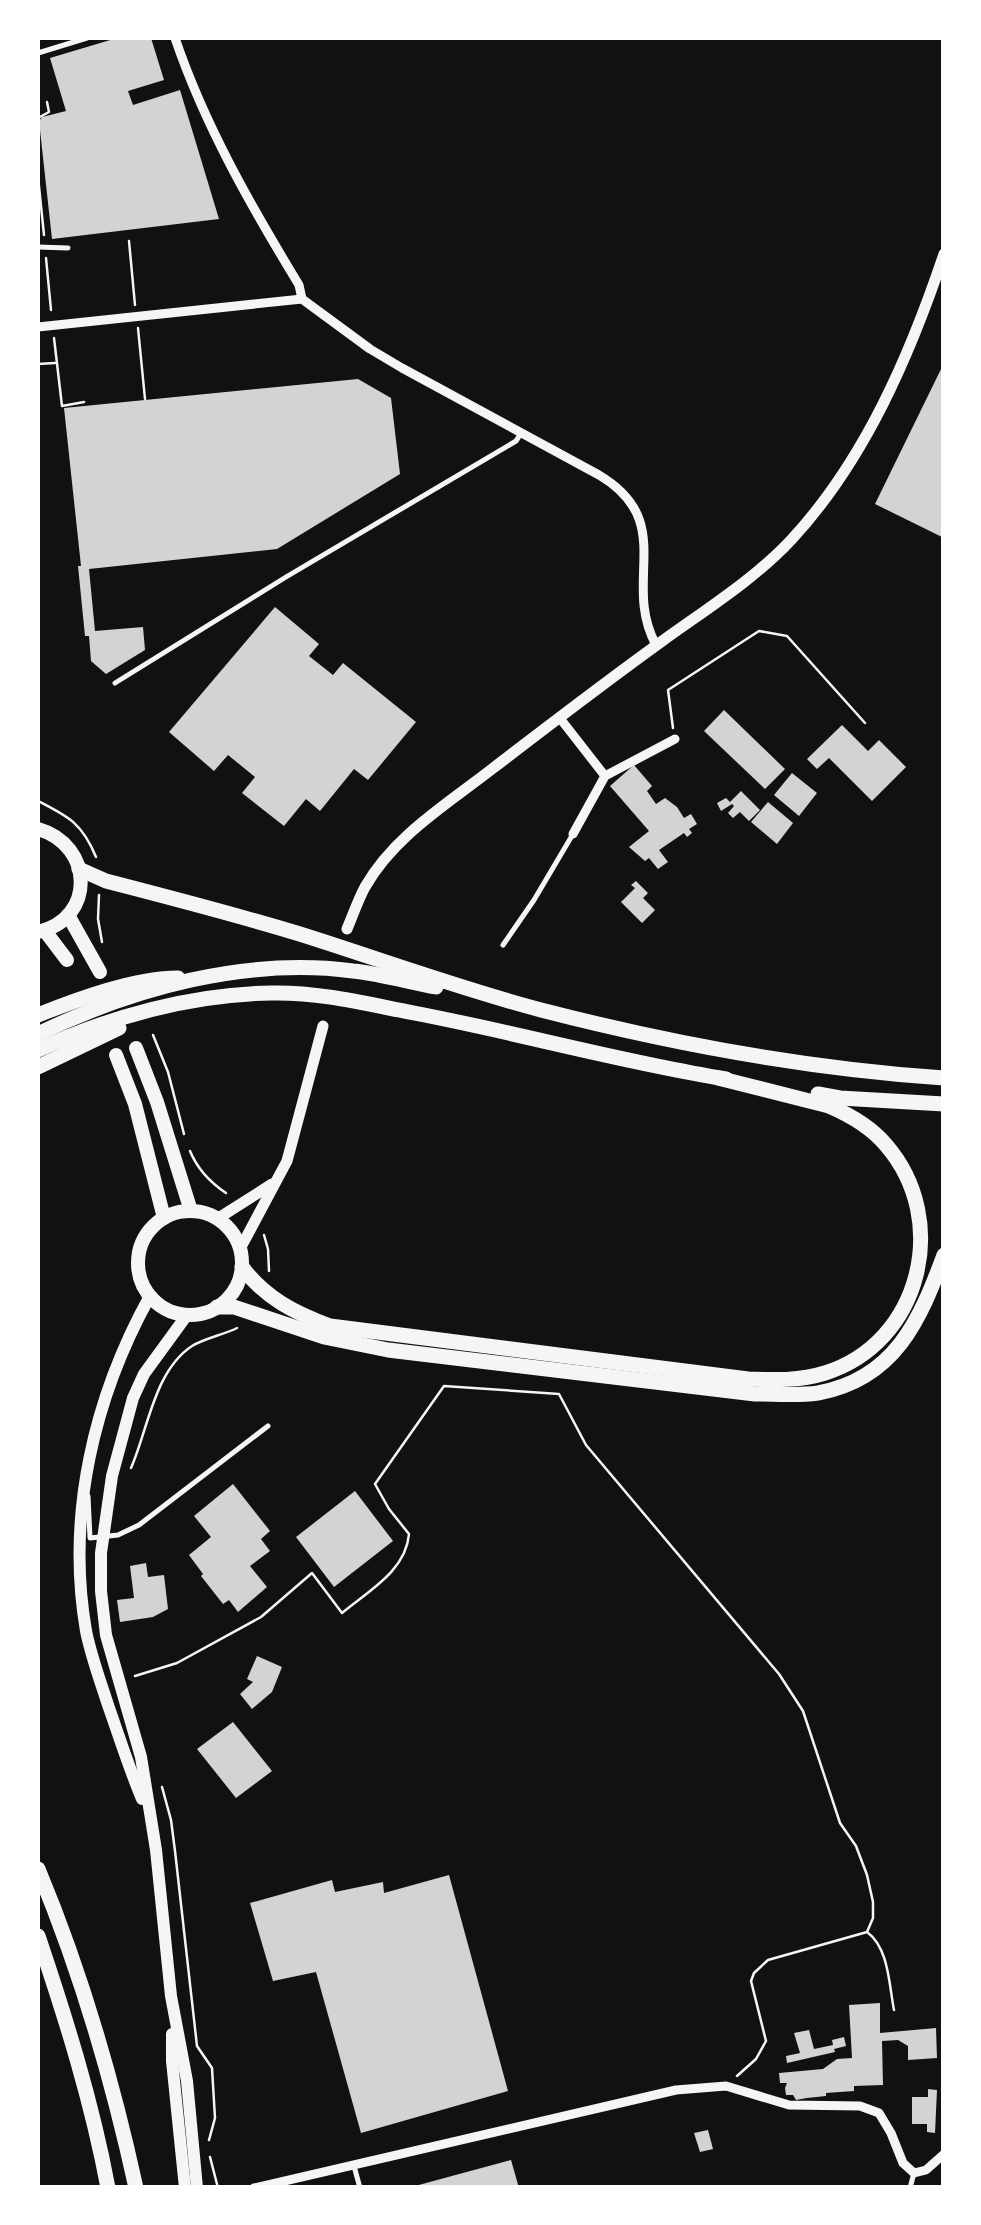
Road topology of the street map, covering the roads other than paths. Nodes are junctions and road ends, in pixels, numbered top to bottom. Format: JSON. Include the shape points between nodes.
{"nodes":[{"id":1,"x":86,"y":38,"type":"edge"},
{"id":2,"x":175,"y":38,"type":"edge"},
{"id":3,"x":38,"y":53,"type":"edge"},
{"id":4,"x":41,"y":248,"type":"edge"},
{"id":5,"x":68,"y":248,"type":"dead end"},
{"id":6,"x":944,"y":254,"type":"edge"},
{"id":7,"x":302,"y":298,"type":"junction"},
{"id":8,"x":38,"y":328,"type":"edge"},
{"id":9,"x":522,"y":432,"type":"junction"},
{"id":10,"x":656,"y":646,"type":"junction"},
{"id":11,"x":115,"y":684,"type":"dead end"},
{"id":12,"x":559,"y":717,"type":"junction"},
{"id":13,"x":675,"y":739,"type":"road end"},
{"id":14,"x":605,"y":776,"type":"junction"},
{"id":15,"x":38,"y":829,"type":"edge"},
{"id":16,"x":573,"y":834,"type":"joint"},
{"id":17,"x":80,"y":869,"type":"junction"},
{"id":18,"x":68,"y":915,"type":"junction"},
{"id":19,"x":347,"y":929,"type":"dead end"},
{"id":20,"x":41,"y":932,"type":"edge"},
{"id":21,"x":503,"y":945,"type":"dead end"},
{"id":22,"x":68,"y":960,"type":"dead end"},
{"id":23,"x":100,"y":972,"type":"dead end"},
{"id":24,"x":501,"y":999,"type":"junction"},
{"id":25,"x":323,"y":1026,"type":"dead end"},
{"id":26,"x":54,"y":1028,"type":"edge"},
{"id":27,"x":38,"y":1034,"type":"edge"},
{"id":28,"x":136,"y":1048,"type":"dead end"},
{"id":29,"x":38,"y":1050,"type":"edge"},
{"id":30,"x":116,"y":1055,"type":"dead end"},
{"id":31,"x":38,"y":1067,"type":"edge"},
{"id":32,"x":718,"y":1078,"type":"junction"},
{"id":33,"x":944,"y":1078,"type":"edge"},
{"id":34,"x":944,"y":1104,"type":"edge"},
{"id":35,"x":276,"y":1182,"type":"junction"},
{"id":36,"x":190,"y":1211,"type":"junction"},
{"id":37,"x":164,"y":1218,"type":"junction"},
{"id":38,"x":218,"y":1219,"type":"junction"},
{"id":39,"x":240,"y":1249,"type":"junction"},
{"id":40,"x":944,"y":1254,"type":"edge"},
{"id":41,"x":242,"y":1267,"type":"junction"},
{"id":42,"x":150,"y":1296,"type":"junction"},
{"id":43,"x":217,"y":1307,"type":"junction"},
{"id":44,"x":188,"y":1315,"type":"junction"},
{"id":45,"x":268,"y":1426,"type":"dead end"},
{"id":46,"x":85,"y":1482,"type":"junction"},
{"id":47,"x":103,"y":1538,"type":"junction"},
{"id":48,"x":149,"y":1815,"type":"junction"},
{"id":49,"x":38,"y":1869,"type":"edge"},
{"id":50,"x":38,"y":1936,"type":"edge"},
{"id":51,"x":171,"y":1996,"type":"junction"},
{"id":52,"x":944,"y":2154,"type":"edge"},
{"id":53,"x":353,"y":2163,"type":"junction"},
{"id":54,"x":914,"y":2172,"type":"junction"},
{"id":55,"x":294,"y":2184,"type":"edge"},
{"id":56,"x":108,"y":2188,"type":"edge"},
{"id":57,"x":136,"y":2188,"type":"edge"},
{"id":58,"x":185,"y":2188,"type":"edge"},
{"id":59,"x":197,"y":2188,"type":"edge"},
{"id":60,"x":254,"y":2188,"type":"edge"},
{"id":61,"x":360,"y":2188,"type":"edge"},
{"id":62,"x":910,"y":2188,"type":"edge"}],
"edges":[{"from":1,"to":3,"type":"lane"},
{"from":2,"to":7,"type":"street","via":[[233,174]]},
{"from":4,"to":5,"type":"lane"},
{"from":6,"to":10,"type":"street","via":[[898,373],[818,508],[762,566]]},
{"from":7,"to":8,"type":"street"},
{"from":7,"to":9,"type":"street","via":[[370,348]]},
{"from":9,"to":10,"type":"street","via":[[611,482],[631,502],[643,527],[645,616]]},
{"from":9,"to":11,"type":"lane"},
{"from":10,"to":12,"type":"street"},
{"from":12,"to":14,"type":"street"},
{"from":12,"to":19,"type":"street","via":[[410,832],[366,886]]},
{"from":13,"to":14,"type":"street"},
{"from":14,"to":16,"type":"street"},
{"from":15,"to":17,"type":"main road","via":[[68,846]]},
{"from":16,"to":21,"type":"lane"},
{"from":17,"to":18,"type":"main road","via":[[79,894]]},
{"from":17,"to":24,"type":"highway"},
{"from":18,"to":20,"type":"main road"},
{"from":18,"to":23,"type":"main road"},
{"from":20,"to":22,"type":"main road"},
{"from":24,"to":26,"type":"highway","via":[[352,971],[267,968],[158,983]]},
{"from":24,"to":33,"type":"highway","via":[[697,1046]]},
{"from":25,"to":35,"type":"street","via":[[288,1160]]},
{"from":26,"to":27,"type":"highway"},
{"from":26,"to":29,"type":"highway"},
{"from":26,"to":31,"type":"highway"},
{"from":26,"to":32,"type":"highway","via":[[226,996],[319,995]]},
{"from":28,"to":36,"type":"main road"},
{"from":30,"to":37,"type":"main road"},
{"from":32,"to":34,"type":"highway","via":[[840,1098]]},
{"from":32,"to":41,"type":"highway","via":[[846,1114],[886,1144],[911,1184],[922,1237],[910,1293],[884,1334],[842,1366],[807,1377],[748,1379],[330,1326],[288,1309]]},
{"from":35,"to":38,"type":"street"},
{"from":35,"to":39,"type":"street"},
{"from":36,"to":37,"type":"main road"},
{"from":36,"to":38,"type":"main road"},
{"from":37,"to":42,"type":"main road","via":[[140,1250],[140,1277]]},
{"from":38,"to":39,"type":"main road"},
{"from":39,"to":41,"type":"main road"},
{"from":40,"to":43,"type":"highway","via":[[912,1330],[894,1353],[850,1382],[789,1395],[388,1350]]},
{"from":41,"to":43,"type":"main road","via":[[238,1283]]},
{"from":42,"to":44,"type":"main road"},
{"from":42,"to":46,"type":"main road","via":[[101,1406]]},
{"from":43,"to":44,"type":"main road"},
{"from":44,"to":47,"type":"main road","via":[[132,1398]]},
{"from":45,"to":47,"type":"lane","via":[[136,1527]]},
{"from":46,"to":47,"type":"lane","via":[[90,1538]]},
{"from":46,"to":48,"type":"main road","via":[[86,1629]]},
{"from":47,"to":48,"type":"main road","via":[[106,1635]]},
{"from":48,"to":51,"type":"main road"},
{"from":49,"to":57,"type":"highway","via":[[93,2019]]},
{"from":50,"to":56,"type":"highway"},
{"from":51,"to":58,"type":"main road"},
{"from":51,"to":59,"type":"main road"},
{"from":52,"to":54,"type":"street"},
{"from":53,"to":54,"type":"street","via":[[676,2090],[726,2086],[789,2105],[860,2106],[879,2113]]},
{"from":53,"to":55,"type":"street"},
{"from":53,"to":61,"type":"lane"},
{"from":54,"to":62,"type":"lane"},
{"from":55,"to":60,"type":"street"}]}
